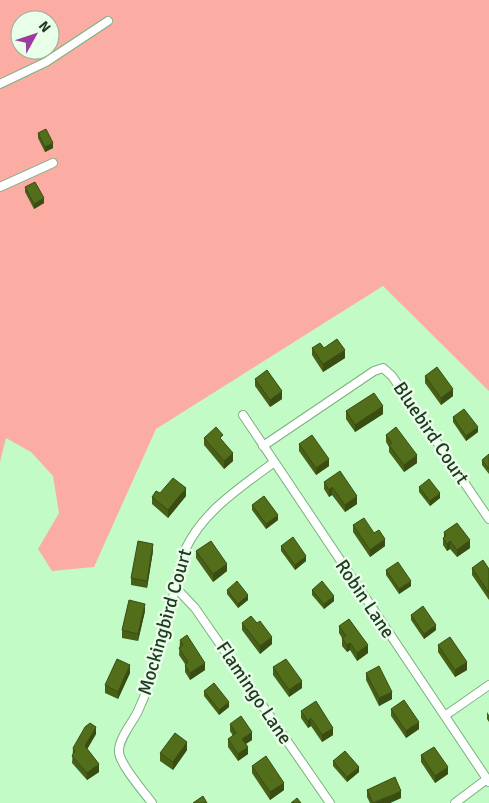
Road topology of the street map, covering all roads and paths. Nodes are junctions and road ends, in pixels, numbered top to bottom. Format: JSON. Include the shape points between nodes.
{"nodes":[{"id":1,"x":108,"y":21,"type":"dead end"},
{"id":2,"x":0,"y":84,"type":"edge"},
{"id":3,"x":53,"y":163,"type":"dead end"},
{"id":4,"x":0,"y":187,"type":"edge"},
{"id":5,"x":243,"y":415,"type":"dead end"},
{"id":6,"x":263,"y":446,"type":"junction"},
{"id":7,"x":273,"y":463,"type":"junction"},
{"id":8,"x":489,"y":519,"type":"edge"},
{"id":9,"x":175,"y":587,"type":"junction"},
{"id":10,"x":489,"y":685,"type":"edge"},
{"id":11,"x":446,"y":715,"type":"junction"},
{"id":12,"x":488,"y":780,"type":"edge"},
{"id":13,"x":152,"y":803,"type":"edge"},
{"id":14,"x":330,"y":803,"type":"edge"},
{"id":15,"x":455,"y":803,"type":"edge"}],
"edges":[{"from":1,"to":2,"type":"street","via":[[46,62]]},
{"from":3,"to":4,"type":"street"},
{"from":5,"to":6,"type":"street","name":"Robin Lane"},
{"from":6,"to":7,"type":"street","name":"Robin Lane"},
{"from":6,"to":8,"type":"street","name":"Bluebird Court","via":[[383,368],[392,376]]},
{"from":7,"to":9,"type":"street","name":"Mockingbird Court","via":[[214,508],[192,535]]},
{"from":7,"to":11,"type":"street","name":"Robin Lane"},
{"from":9,"to":13,"type":"street","name":"Mockingbird Court","via":[[153,671],[119,752]]},
{"from":9,"to":14,"type":"street","name":"Flamingo Lane","via":[[196,608]]},
{"from":10,"to":11,"type":"street"},
{"from":11,"to":12,"type":"street","name":"Robin Lane"},
{"from":12,"to":15,"type":"street"}]}
